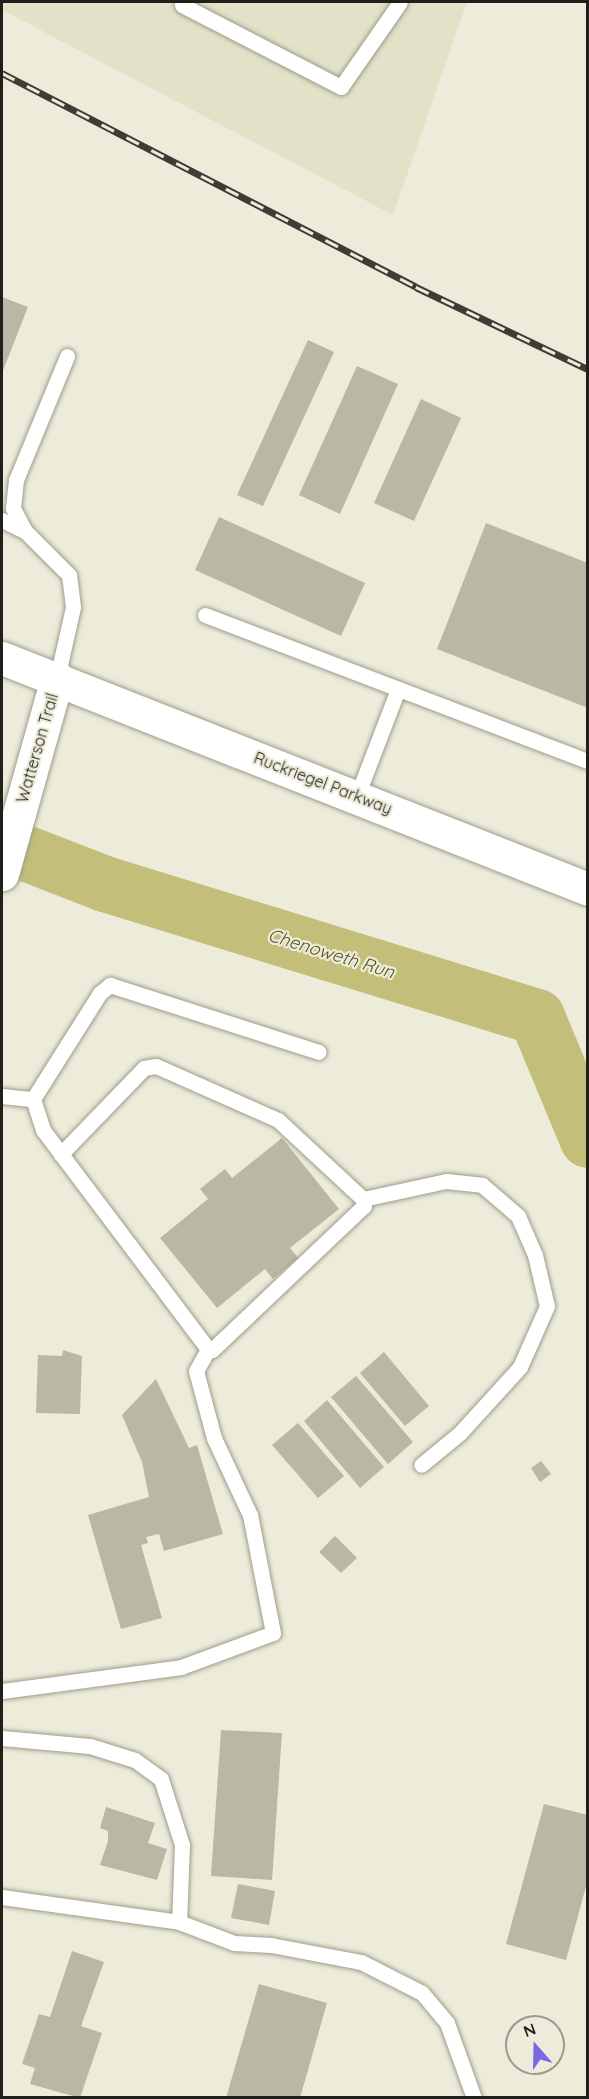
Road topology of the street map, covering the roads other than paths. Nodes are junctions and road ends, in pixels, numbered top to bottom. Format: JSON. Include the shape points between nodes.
{"nodes":[{"id":1,"x":400,"y":2,"type":"edge"},
{"id":2,"x":182,"y":5,"type":"dead end"},
{"id":3,"x":67,"y":356,"type":"dead end"},
{"id":4,"x":2,"y":520,"type":"edge"},
{"id":5,"x":25,"y":531,"type":"junction"},
{"id":6,"x":205,"y":615,"type":"dead end"},
{"id":7,"x":2,"y":658,"type":"edge"},
{"id":8,"x":57,"y":678,"type":"junction"},
{"id":9,"x":398,"y":689,"type":"junction"},
{"id":10,"x":588,"y":761,"type":"edge"},
{"id":11,"x":357,"y":796,"type":"junction"},
{"id":12,"x":2,"y":874,"type":"edge"},
{"id":13,"x":588,"y":888,"type":"edge"},
{"id":14,"x":319,"y":1052,"type":"dead end"},
{"id":15,"x":2,"y":1096,"type":"edge"},
{"id":16,"x":33,"y":1099,"type":"junction"},
{"id":17,"x":62,"y":1154,"type":"junction"},
{"id":18,"x":363,"y":1199,"type":"junction"},
{"id":19,"x":208,"y":1348,"type":"junction"},
{"id":20,"x":421,"y":1466,"type":"dead end"},
{"id":21,"x":2,"y":1691,"type":"edge"},
{"id":22,"x":2,"y":1738,"type":"edge"},
{"id":23,"x":2,"y":1897,"type":"edge"},
{"id":24,"x":178,"y":1922,"type":"junction"},
{"id":25,"x":474,"y":2097,"type":"edge"}],
"edges":[{"from":1,"to":2,"type":"lane","via":[[342,87]]},
{"from":3,"to":5,"type":"lane","via":[[16,480],[13,508]]},
{"from":4,"to":5,"type":"lane"},
{"from":5,"to":8,"type":"lane","via":[[69,575],[74,607]]},
{"from":6,"to":9,"type":"lane"},
{"from":7,"to":8,"type":"main road","name":"Watterson Trail"},
{"from":8,"to":11,"type":"main road","name":"Ruckriegel Parkway"},
{"from":8,"to":12,"type":"main road","name":"Watterson Trail"},
{"from":9,"to":10,"type":"lane"},
{"from":9,"to":11,"type":"lane"},
{"from":11,"to":13,"type":"main road","name":"Ruckriegel Parkway"},
{"from":14,"to":16,"type":"lane","via":[[110,985],[100,993]]},
{"from":15,"to":16,"type":"lane"},
{"from":16,"to":17,"type":"lane","via":[[44,1130]]},
{"from":17,"to":18,"type":"lane","via":[[144,1068],[156,1066],[278,1120]]},
{"from":17,"to":19,"type":"lane"},
{"from":18,"to":19,"type":"lane","via":[[361,1212],[217,1350]]},
{"from":18,"to":20,"type":"lane","via":[[446,1181],[482,1185],[518,1216],[535,1255],[547,1306],[520,1367],[460,1433]]},
{"from":19,"to":21,"type":"lane","via":[[196,1371],[214,1438],[250,1515],[273,1633],[181,1667]]},
{"from":22,"to":24,"type":"lane","via":[[90,1746],[135,1760],[161,1779],[182,1845]]},
{"from":23,"to":24,"type":"lane"},
{"from":24,"to":25,"type":"lane","via":[[234,1943],[272,1945],[361,1962],[398,1978],[422,1993],[447,2023]]}]}
